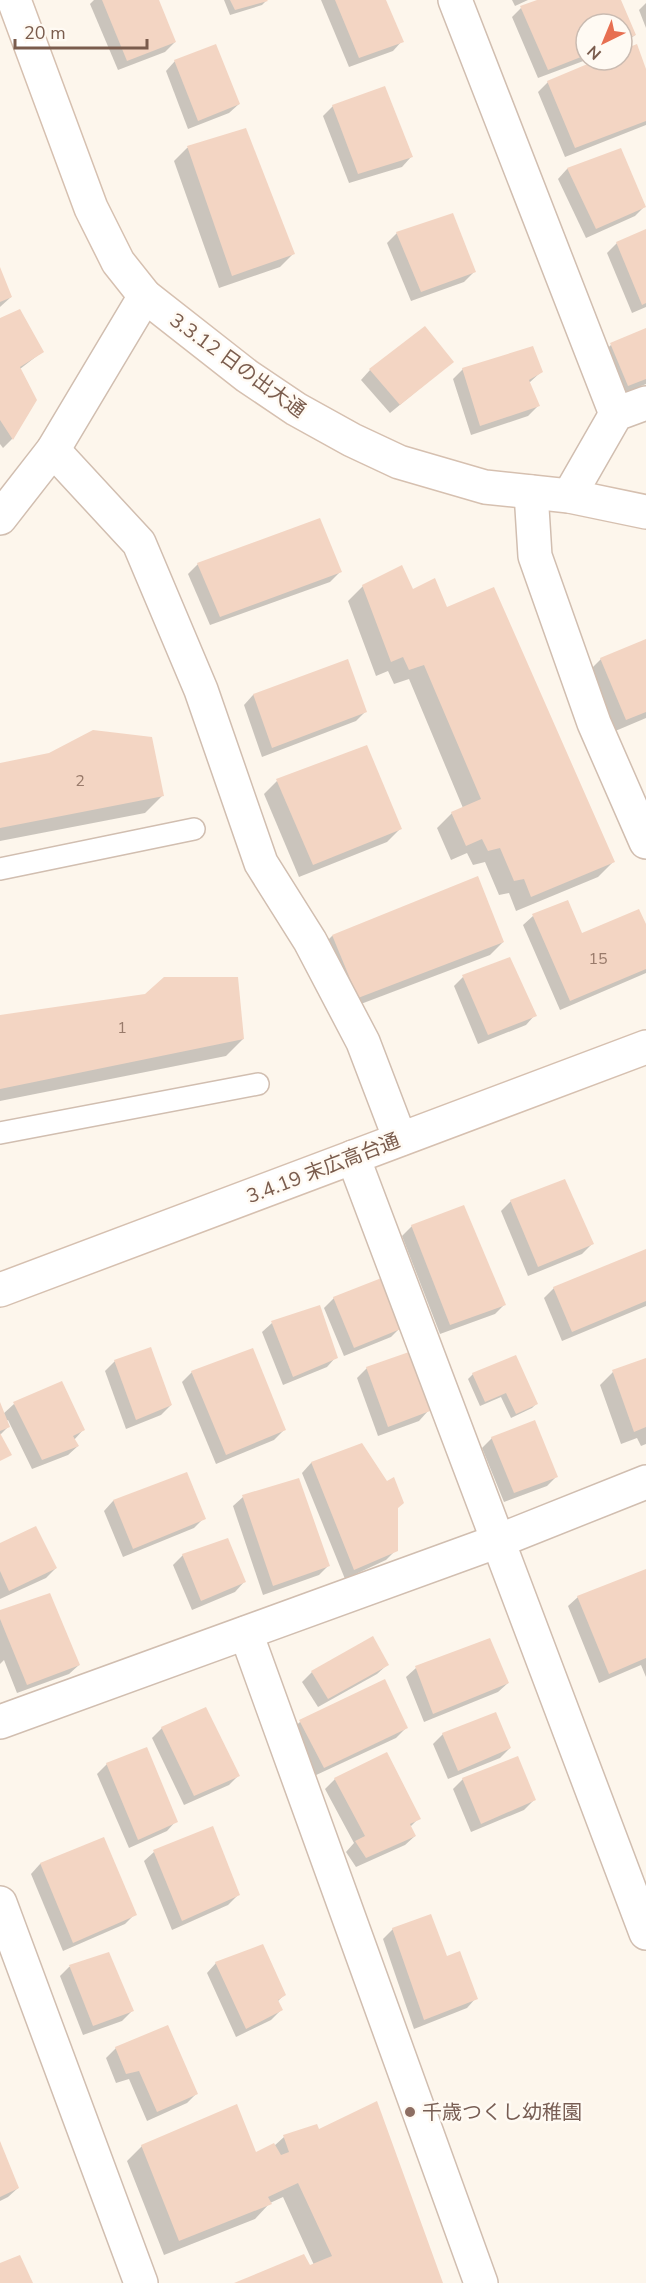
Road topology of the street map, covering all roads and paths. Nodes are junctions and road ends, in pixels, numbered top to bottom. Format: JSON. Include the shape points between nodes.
{"nodes":[{"id":1,"x":14,"y":0,"type":"edge"},
{"id":2,"x":454,"y":0,"type":"edge"},
{"id":3,"x":145,"y":296,"type":"junction"},
{"id":4,"x":646,"y":403,"type":"edge"},
{"id":5,"x":616,"y":414,"type":"junction"},
{"id":6,"x":53,"y":450,"type":"junction"},
{"id":7,"x":531,"y":492,"type":"junction"},
{"id":8,"x":569,"y":496,"type":"junction"},
{"id":9,"x":646,"y":512,"type":"edge"},
{"id":10,"x":0,"y":518,"type":"edge"},
{"id":11,"x":194,"y":829,"type":"dead end"},
{"id":12,"x":646,"y":842,"type":"edge"},
{"id":13,"x":0,"y":869,"type":"edge"},
{"id":14,"x":646,"y":1047,"type":"edge"},
{"id":15,"x":258,"y":1084,"type":"dead end"},
{"id":16,"x":0,"y":1133,"type":"edge"},
{"id":17,"x":400,"y":1139,"type":"junction"},
{"id":18,"x":354,"y":1157,"type":"junction"},
{"id":19,"x":0,"y":1290,"type":"edge"},
{"id":20,"x":646,"y":1482,"type":"edge"},
{"id":21,"x":498,"y":1541,"type":"junction"},
{"id":22,"x":246,"y":1633,"type":"junction"},
{"id":23,"x":0,"y":1722,"type":"edge"},
{"id":24,"x":0,"y":1903,"type":"edge"},
{"id":25,"x":646,"y":1933,"type":"edge"},
{"id":26,"x":141,"y":2283,"type":"edge"},
{"id":27,"x":481,"y":2283,"type":"edge"}],
"edges":[{"from":1,"to":3,"type":"street","name":"3.3.12 日の出大通","via":[[91,208],[118,262]]},
{"from":2,"to":5,"type":"street"},
{"from":3,"to":6,"type":"street"},
{"from":3,"to":7,"type":"street","name":"3.3.12 日の出大通","via":[[247,376],[352,440],[399,462],[485,487]]},
{"from":4,"to":5,"type":"street"},
{"from":5,"to":8,"type":"street"},
{"from":6,"to":10,"type":"street"},
{"from":6,"to":17,"type":"street","via":[[139,543],[201,690],[261,863],[310,941],[363,1042]]},
{"from":7,"to":8,"type":"street","name":"3.3.12 日の出大通"},
{"from":7,"to":12,"type":"street","via":[[535,556],[594,723]]},
{"from":8,"to":9,"type":"street","name":"3.3.12 日の出大通"},
{"from":11,"to":13,"type":"lane"},
{"from":14,"to":17,"type":"street","name":"3.4.19 末広高台通"},
{"from":15,"to":16,"type":"lane"},
{"from":17,"to":18,"type":"street","name":"3.4.19 末広高台通"},
{"from":18,"to":19,"type":"street","name":"3.4.19 末広高台通"},
{"from":18,"to":21,"type":"street"},
{"from":20,"to":21,"type":"street"},
{"from":21,"to":22,"type":"street"},
{"from":21,"to":25,"type":"street"},
{"from":22,"to":23,"type":"street"},
{"from":22,"to":27,"type":"street"},
{"from":24,"to":26,"type":"street"}]}
